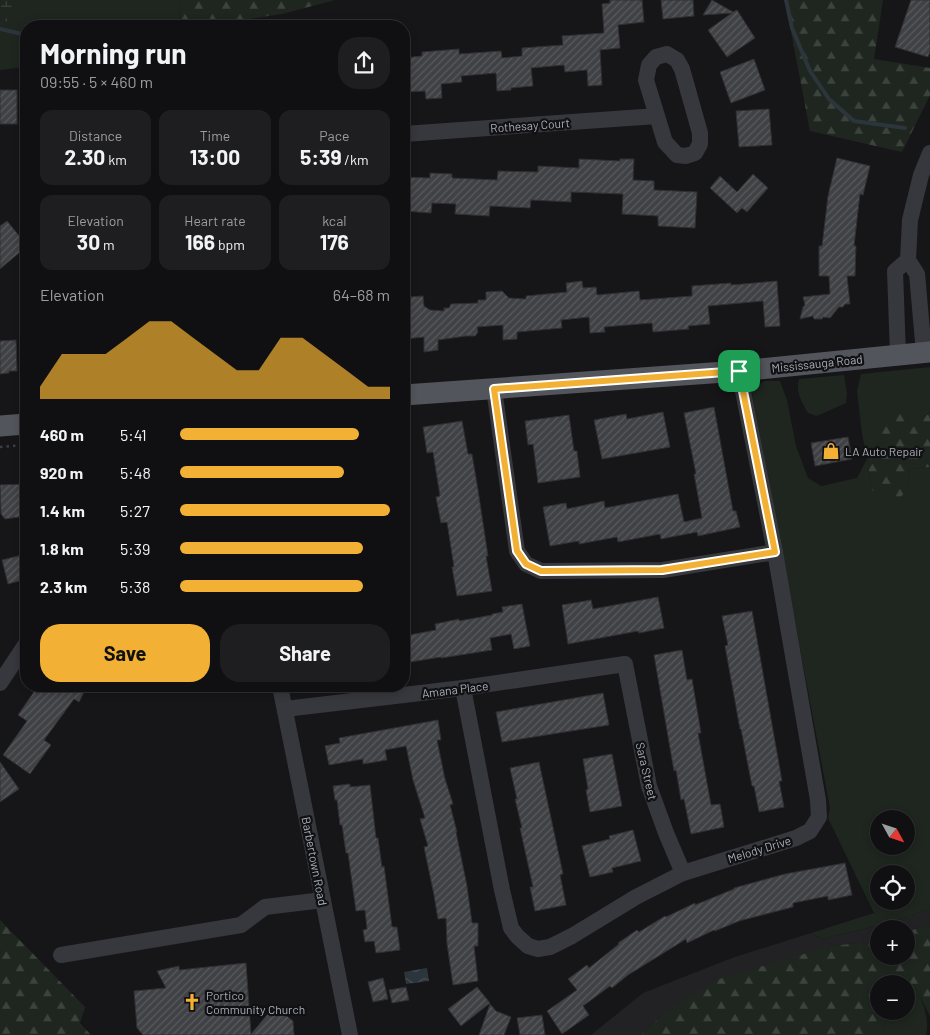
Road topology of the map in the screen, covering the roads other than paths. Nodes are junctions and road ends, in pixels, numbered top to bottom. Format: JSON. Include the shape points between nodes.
{"nodes":[{"id":1,"x":657,"y":116,"type":"junction"},
{"id":2,"x":410,"y":134,"type":"edge"},
{"id":3,"x":930,"y":153,"type":"edge"},
{"id":4,"x":908,"y":260,"type":"junction"},
{"id":5,"x":927,"y":352,"type":"edge"},
{"id":6,"x":898,"y":355,"type":"junction"},
{"id":7,"x":739,"y":371,"type":"junction"},
{"id":8,"x":494,"y":389,"type":"junction"},
{"id":9,"x":410,"y":395,"type":"edge"},
{"id":10,"x":20,"y":424,"type":"edge"},
{"id":11,"x":0,"y":426,"type":"edge"},
{"id":12,"x":775,"y":552,"type":"junction"},
{"id":13,"x":20,"y":653,"type":"edge"},
{"id":14,"x":626,"y":664,"type":"joint"},
{"id":15,"x":0,"y":683,"type":"edge"},
{"id":16,"x":463,"y":688,"type":"junction"},
{"id":17,"x":281,"y":692,"type":"edge"},
{"id":18,"x":285,"y":709,"type":"junction"},
{"id":19,"x":683,"y":873,"type":"junction"},
{"id":20,"x":323,"y":900,"type":"junction"},
{"id":21,"x":61,"y":955,"type":"dead end"},
{"id":22,"x":350,"y":1035,"type":"edge"}],
"edges":[{"from":1,"to":1,"type":"street","via":[[665,142],[677,155],[695,153],[700,144],[700,133],[682,70],[677,60],[667,54],[656,57],[649,65],[646,80]]},
{"from":1,"to":2,"type":"street","name":"Rothesay Court"},
{"from":3,"to":4,"type":"street","via":[[910,220]]},
{"from":4,"to":5,"type":"street","via":[[917,274]]},
{"from":4,"to":6,"type":"street","via":[[895,272]]},
{"from":5,"to":6,"type":"main road","name":"Mississauga Road"},
{"from":6,"to":7,"type":"main road","name":"Mississauga Road"},
{"from":7,"to":8,"type":"main road","name":"Mississauga Road"},
{"from":7,"to":12,"type":"street","name":"Melody Drive"},
{"from":8,"to":9,"type":"main road","name":"Mississauga Road"},
{"from":8,"to":12,"type":"street","via":[[517,551],[526,564],[541,571],[662,570]]},
{"from":10,"to":11,"type":"main road"},
{"from":12,"to":19,"type":"street","name":"Melody Drive","via":[[819,817],[810,831],[796,838]]},
{"from":13,"to":15,"type":"street"},
{"from":14,"to":16,"type":"street","name":"Amana Place"},
{"from":14,"to":19,"type":"street","name":"Sara Street","via":[[649,786]]},
{"from":16,"to":18,"type":"street","name":"Amana Place"},
{"from":16,"to":19,"type":"street","name":"Melody Drive","via":[[511,928],[528,946],[538,949],[550,947]]},
{"from":17,"to":18,"type":"street","name":"Barbertown Road"},
{"from":18,"to":20,"type":"street","name":"Barbertown Road"},
{"from":20,"to":21,"type":"street","via":[[265,907],[241,925]]},
{"from":20,"to":22,"type":"street","name":"Barbertown Road"}]}
